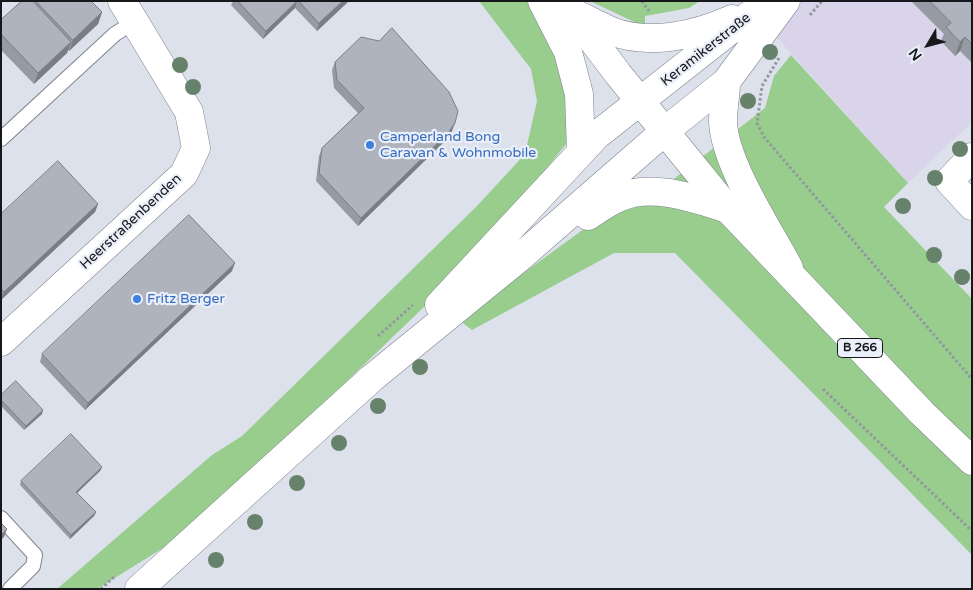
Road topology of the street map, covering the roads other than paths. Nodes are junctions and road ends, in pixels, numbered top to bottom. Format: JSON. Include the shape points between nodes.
{"nodes":[{"id":1,"x":542,"y":1,"type":"edge"},
{"id":2,"x":773,"y":3,"type":"edge"},
{"id":3,"x":568,"y":7,"type":"edge"},
{"id":4,"x":128,"y":11,"type":"edge"},
{"id":5,"x":726,"y":82,"type":"junction"},
{"id":6,"x":641,"y":101,"type":"junction"},
{"id":7,"x":665,"y":131,"type":"junction"},
{"id":8,"x":1,"y":139,"type":"edge"},
{"id":9,"x":581,"y":151,"type":"junction"},
{"id":10,"x":972,"y":157,"type":"edge"},
{"id":11,"x":972,"y":206,"type":"edge"},
{"id":12,"x":728,"y":209,"type":"junction"},
{"id":13,"x":518,"y":259,"type":"junction"},
{"id":14,"x":798,"y":283,"type":"junction"},
{"id":15,"x":1,"y":342,"type":"edge"},
{"id":16,"x":372,"y":378,"type":"junction"},
{"id":17,"x":972,"y":462,"type":"edge"},
{"id":18,"x":1,"y":518,"type":"edge"},
{"id":19,"x":131,"y":579,"type":"edge"},
{"id":20,"x":10,"y":589,"type":"edge"}],
"edges":[{"from":1,"to":9,"type":"main road","via":[[568,52],[579,94]]},
{"from":2,"to":3,"type":"main road","via":[[705,31],[650,39],[613,32]]},
{"from":2,"to":5,"type":"main road","name":"Keramikerstraße"},
{"from":2,"to":6,"type":"main road","name":"Keramikerstraße"},
{"from":3,"to":6,"type":"main road","number":"B 266"},
{"from":4,"to":8,"type":"lane","via":[[115,34]]},
{"from":4,"to":15,"type":"main road","name":"Heerstraßenbenden","via":[[189,112],[196,148],[184,174]]},
{"from":5,"to":7,"type":"main road","name":"Keramikerstraße"},
{"from":5,"to":14,"type":"main road","via":[[723,122],[731,155]]},
{"from":6,"to":7,"type":"main road","number":"B 266"},
{"from":6,"to":9,"type":"main road","name":"Keramikerstraße"},
{"from":7,"to":12,"type":"main road","number":"B 266"},
{"from":7,"to":13,"type":"main road","name":"Keramikerstraße"},
{"from":9,"to":16,"type":"main road","name":"Keramikerstraße"},
{"from":10,"to":11,"type":"main road","via":[[949,181]]},
{"from":12,"to":13,"type":"main road","via":[[684,195],[650,191],[619,197]]},
{"from":12,"to":14,"type":"main road","number":"B 266"},
{"from":13,"to":16,"type":"main road"},
{"from":14,"to":17,"type":"main road","number":"B 266"},
{"from":16,"to":19,"type":"main road"},
{"from":18,"to":20,"type":"lane","via":[[35,555],[33,566]]}]}
